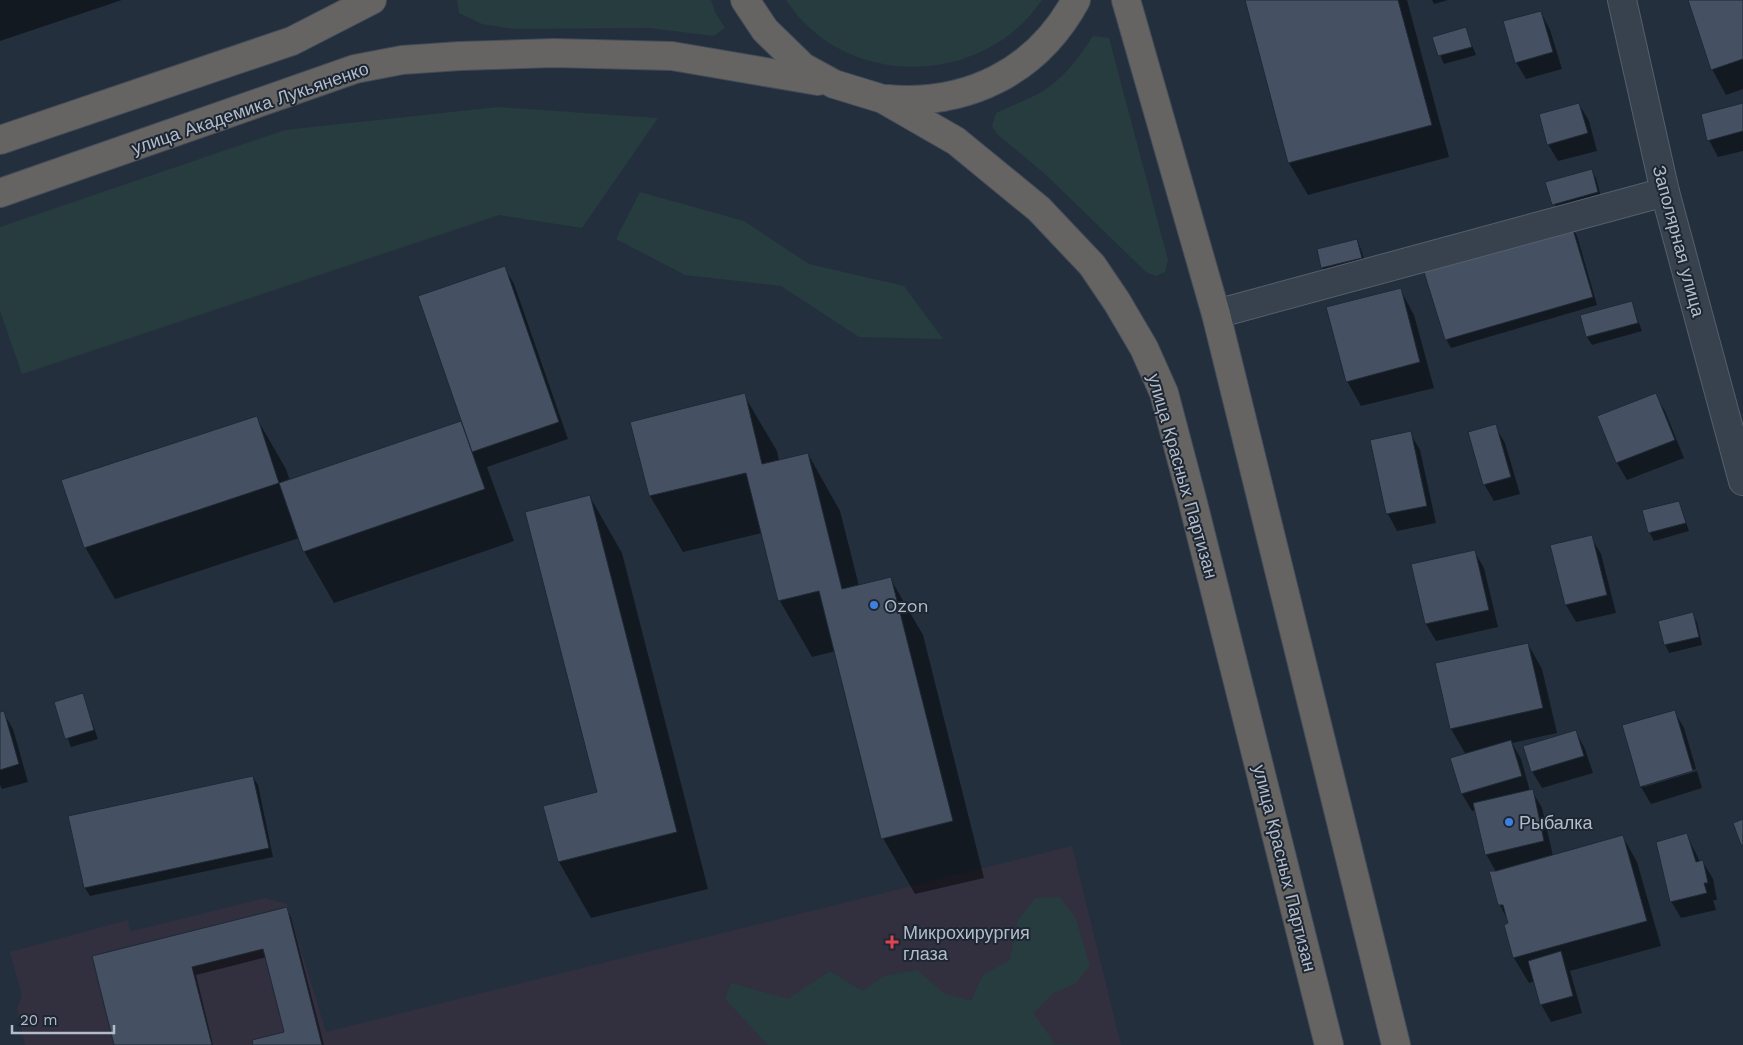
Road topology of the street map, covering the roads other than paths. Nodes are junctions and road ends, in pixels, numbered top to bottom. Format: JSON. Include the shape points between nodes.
{"nodes":[{"id":1,"x":372,"y":0,"type":"edge"},
{"id":2,"x":745,"y":0,"type":"edge"},
{"id":3,"x":1076,"y":0,"type":"edge"},
{"id":4,"x":1126,"y":0,"type":"edge"},
{"id":5,"x":1622,"y":0,"type":"edge"},
{"id":6,"x":834,"y":84,"type":"junction"},
{"id":7,"x":883,"y":99,"type":"junction"},
{"id":8,"x":0,"y":140,"type":"edge"},
{"id":9,"x":1666,"y":192,"type":"junction"},
{"id":10,"x":0,"y":193,"type":"edge"},
{"id":11,"x":1216,"y":314,"type":"junction"},
{"id":12,"x":1743,"y":481,"type":"edge"},
{"id":13,"x":1329,"y":1045,"type":"edge"},
{"id":14,"x":1396,"y":1045,"type":"edge"}],
"edges":[{"from":1,"to":8,"type":"highway","via":[[292,41]]},
{"from":2,"to":6,"type":"highway","name":"улица Красных Партизан","via":[[776,44],[803,67]]},
{"from":3,"to":7,"type":"highway","via":[[1059,27],[1035,54],[989,84],[938,99]]},
{"from":4,"to":11,"type":"highway"},
{"from":5,"to":9,"type":"street","name":"Заполярная улица"},
{"from":6,"to":7,"type":"highway","name":"улица Красных Партизан"},
{"from":6,"to":10,"type":"highway","name":"улица Академика Лукьяненко","via":[[672,56],[554,53],[402,60],[356,69]]},
{"from":7,"to":13,"type":"highway","name":"улица Красных Партизан","via":[[956,141],[1039,208],[1092,265],[1144,348],[1164,393],[1190,490]]},
{"from":9,"to":11,"type":"street"},
{"from":9,"to":12,"type":"street","name":"Заполярная улица"},
{"from":11,"to":14,"type":"highway"}]}
